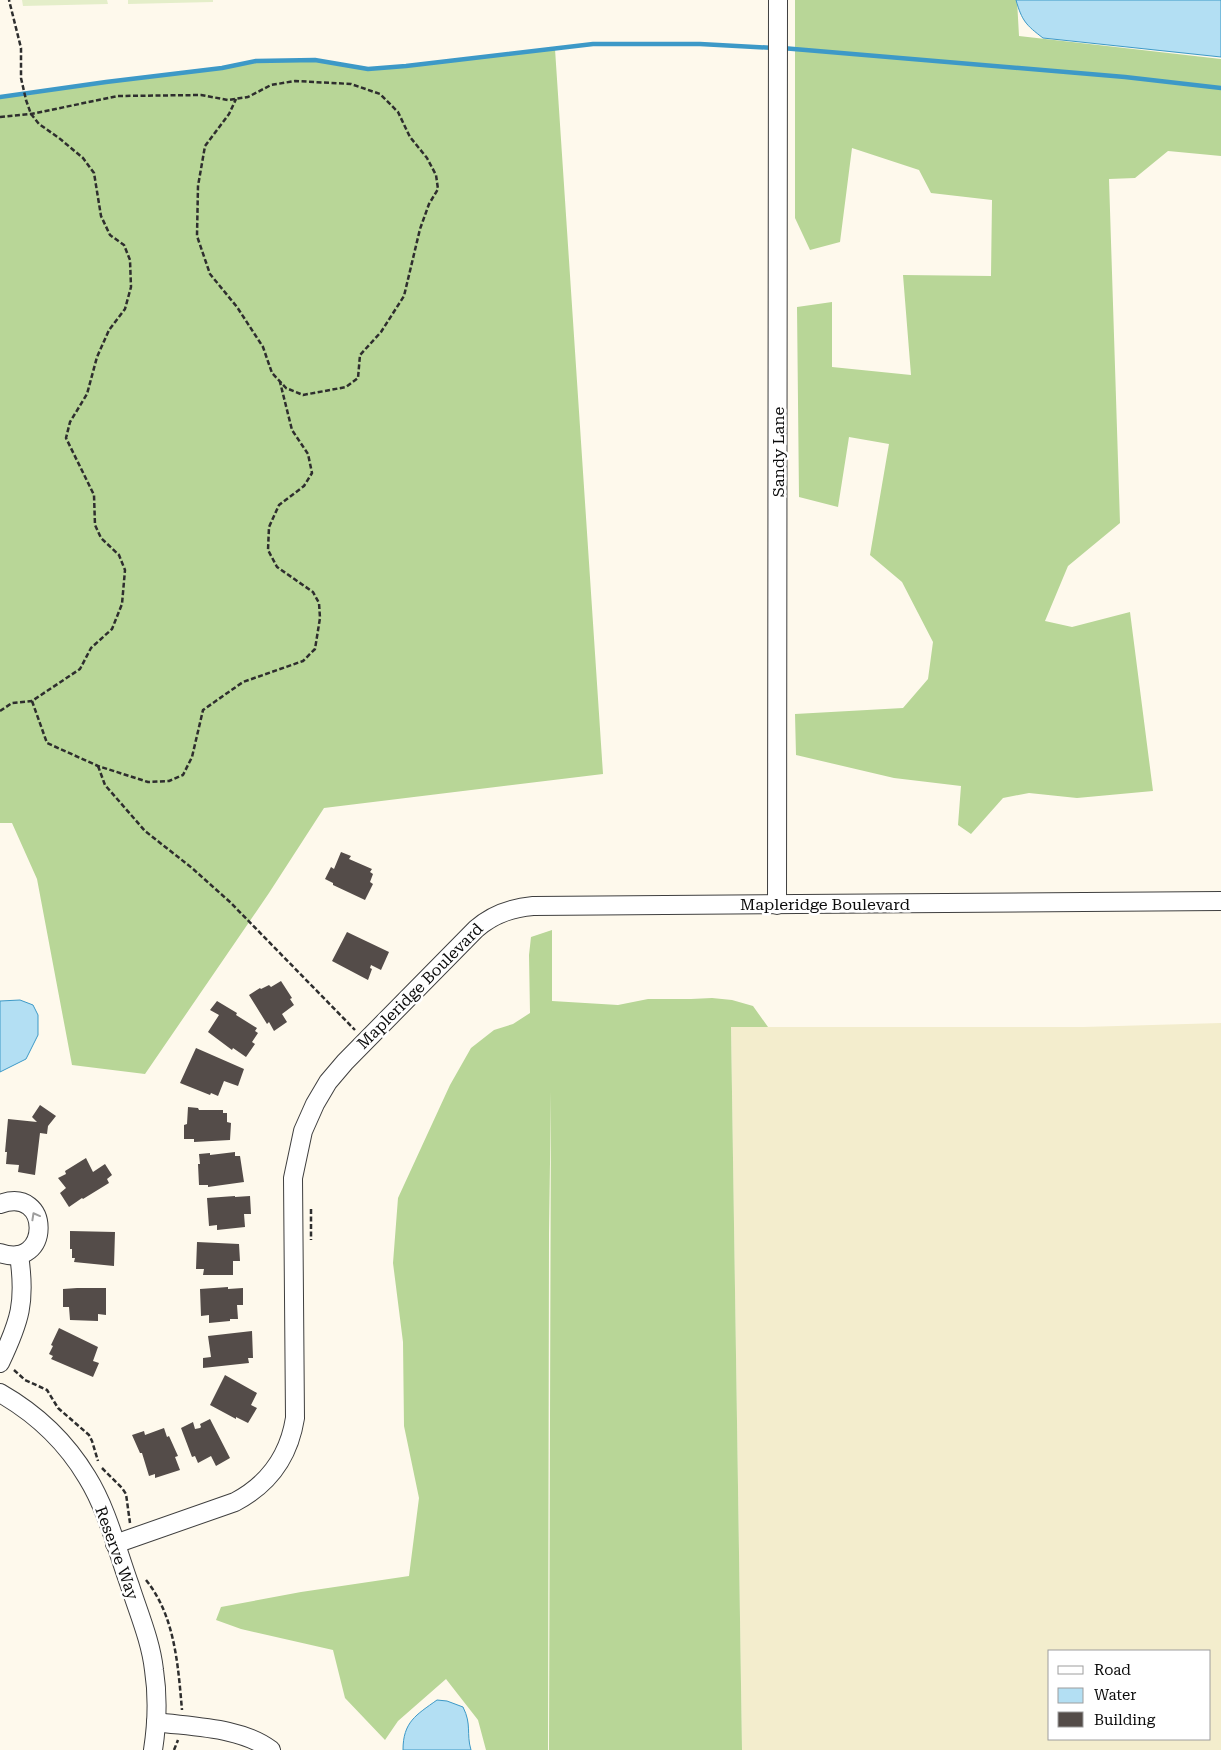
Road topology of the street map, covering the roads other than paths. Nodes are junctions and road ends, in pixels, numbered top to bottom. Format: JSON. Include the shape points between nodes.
{"nodes":[{"id":1,"x":778,"y":0,"type":"edge"},
{"id":2,"x":1221,"y":901,"type":"edge"},
{"id":3,"x":777,"y":905,"type":"junction"},
{"id":4,"x":0,"y":1204,"type":"edge"},
{"id":5,"x":0,"y":1253,"type":"edge"},
{"id":6,"x":19,"y":1255,"type":"junction"},
{"id":7,"x":0,"y":1363,"type":"edge"},
{"id":8,"x":0,"y":1393,"type":"edge"},
{"id":9,"x":115,"y":1544,"type":"junction"},
{"id":10,"x":156,"y":1722,"type":"junction"},
{"id":11,"x":153,"y":1750,"type":"edge"},
{"id":12,"x":271,"y":1750,"type":"edge"}],
"edges":[{"from":1,"to":3,"type":"street","name":"Sandy Lane"},
{"from":2,"to":3,"type":"street","name":"Mapleridge Boulevard"},
{"from":3,"to":9,"type":"street","name":"Mapleridge Boulevard","via":[[533,906],[506,911],[484,922],[336,1072],[320,1094],[304,1131],[294,1167],[295,1418],[286,1450],[267,1480],[236,1502]]},
{"from":6,"to":4,"type":"street","one_way":true,"via":[[27,1252],[38,1238],[38,1220],[27,1205],[10,1201]]},
{"from":5,"to":6,"type":"street"},
{"from":6,"to":7,"type":"street","via":[[21,1308],[17,1326]]},
{"from":8,"to":9,"type":"street","name":"Reserve Way","via":[[36,1417],[76,1461],[88,1477]]},
{"from":9,"to":10,"type":"street","name":"Reserve Way","via":[[151,1655],[156,1688]]},
{"from":10,"to":11,"type":"street","name":"Reserve Way"},
{"from":10,"to":12,"type":"street","via":[[248,1737]]}]}
